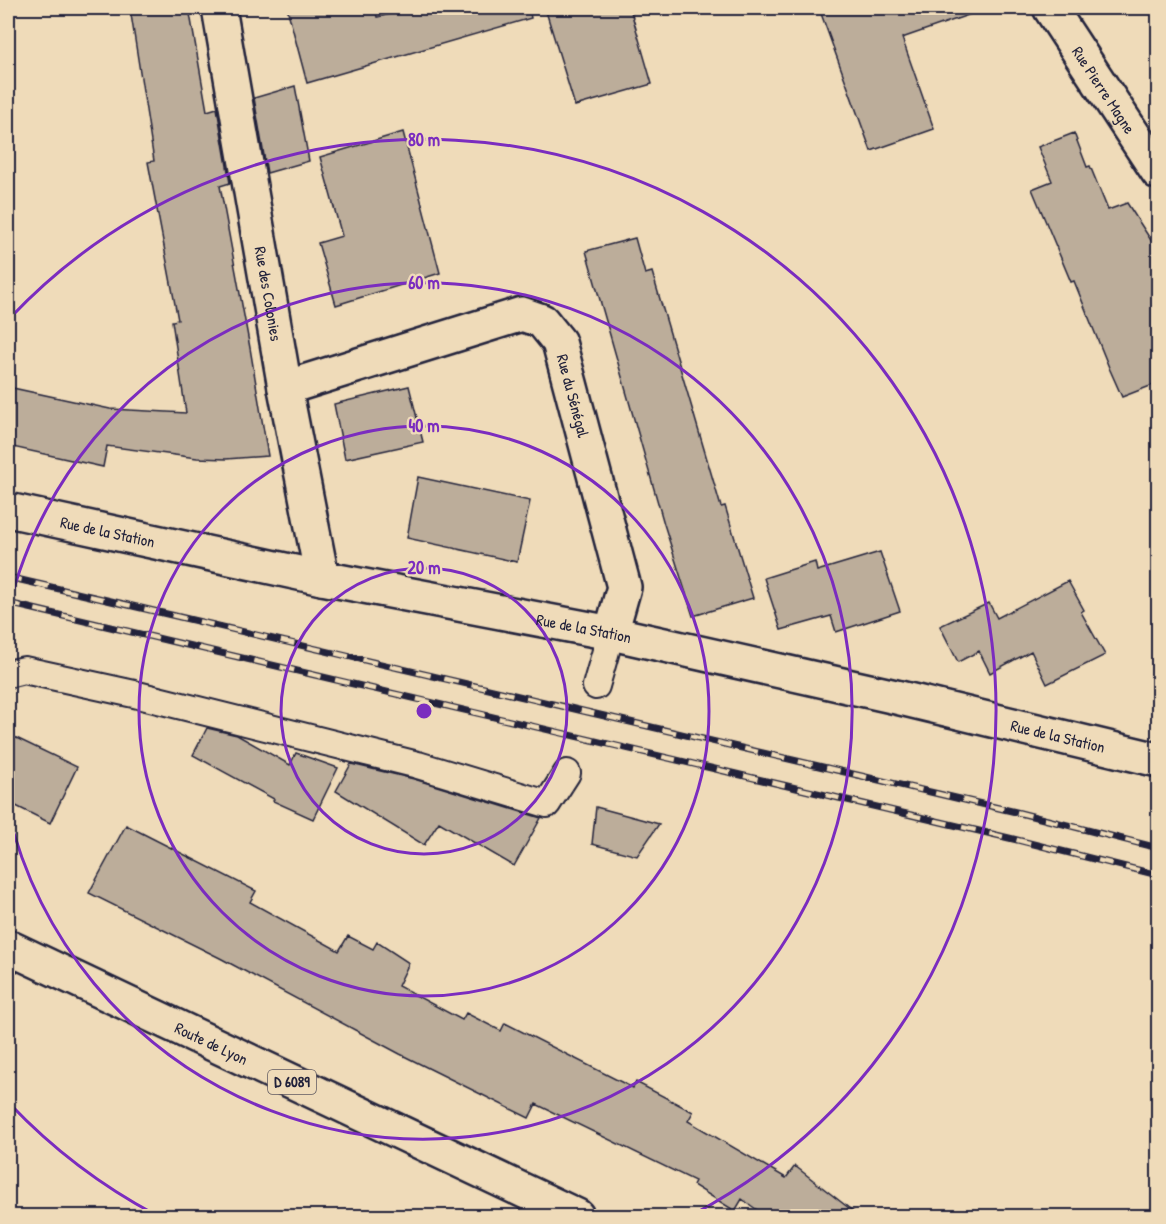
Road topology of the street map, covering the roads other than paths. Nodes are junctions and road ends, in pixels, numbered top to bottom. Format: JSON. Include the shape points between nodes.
{"nodes":[{"id":1,"x":219,"y":8,"type":"edge"},
{"id":2,"x":1050,"y":8,"type":"edge"},
{"id":3,"x":1158,"y":172,"type":"edge"},
{"id":4,"x":285,"y":388,"type":"junction"},
{"id":5,"x":8,"y":510,"type":"edge"},
{"id":6,"x":322,"y":578,"type":"junction"},
{"id":7,"x":611,"y":633,"type":"junction"},
{"id":8,"x":8,"y":674,"type":"edge"},
{"id":9,"x":596,"y":686,"type":"dead end"},
{"id":10,"x":1158,"y":760,"type":"edge"},
{"id":11,"x":567,"y":773,"type":"dead end"},
{"id":12,"x":8,"y":947,"type":"edge"},
{"id":13,"x":577,"y":1216,"type":"edge"}],
"edges":[{"from":1,"to":4,"type":"street","name":"Rue des Colonies"},
{"from":2,"to":3,"type":"street","name":"Rue Pierre Magne"},
{"from":4,"to":6,"type":"street","name":"Rue des Colonies"},
{"from":4,"to":7,"type":"street","name":"Rue du Sénégal","via":[[522,314],[542,321],[559,342],[624,587]]},
{"from":5,"to":6,"type":"street","name":"Rue de la Station"},
{"from":6,"to":7,"type":"street","name":"Rue de la Station"},
{"from":7,"to":9,"type":"lane"},
{"from":7,"to":10,"type":"street","name":"Rue de la Station"},
{"from":8,"to":11,"type":"lane","via":[[24,670],[134,694],[418,765],[547,804]]},
{"from":12,"to":13,"type":"street","name":"Route de Lyon","number":"D 6089"}]}
